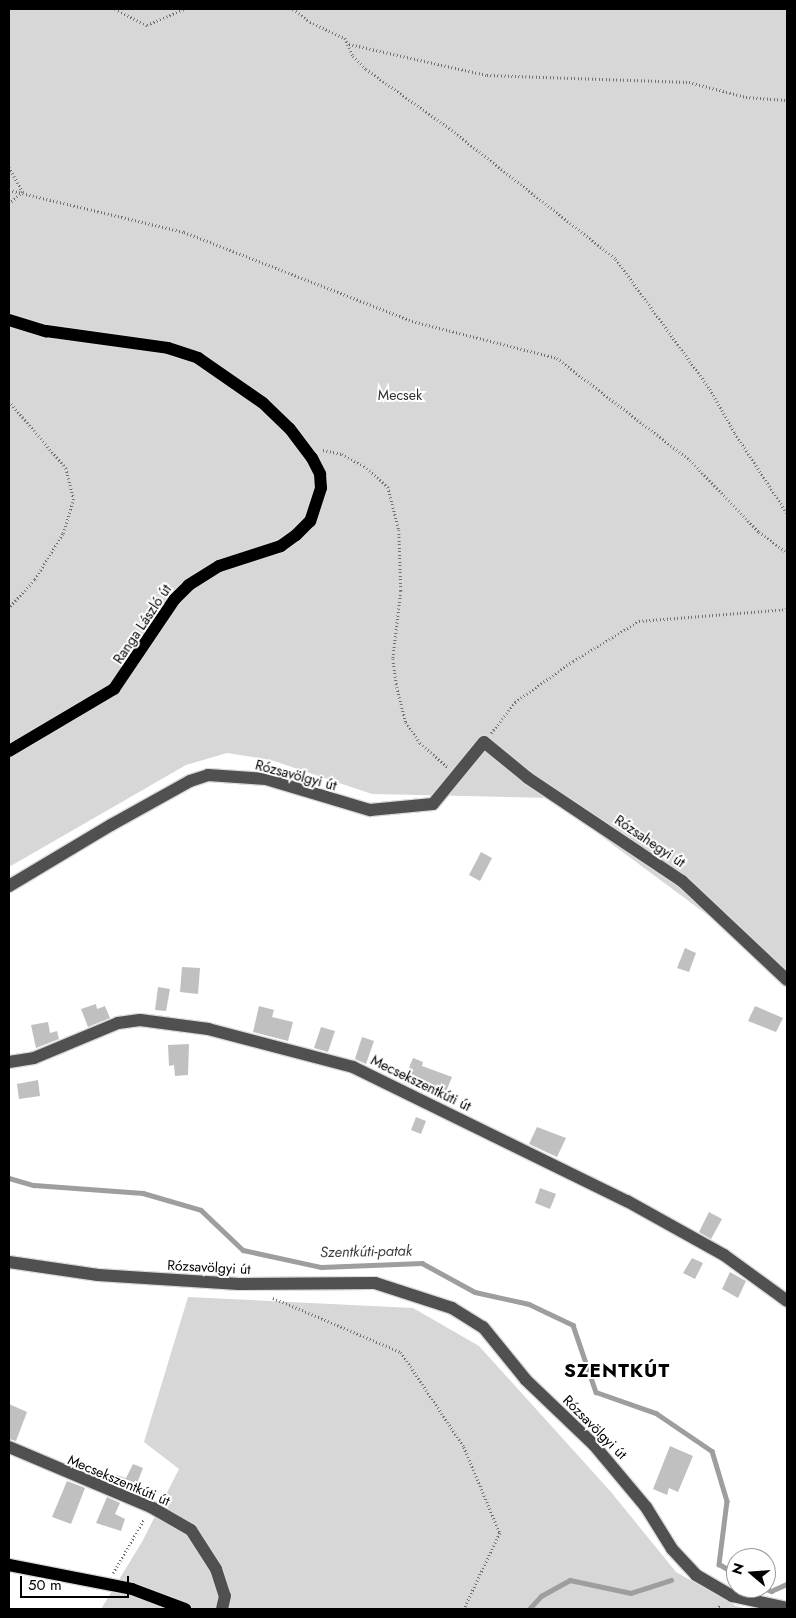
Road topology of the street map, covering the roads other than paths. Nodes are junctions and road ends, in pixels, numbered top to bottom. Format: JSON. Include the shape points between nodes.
{"nodes":[{"id":1,"x":9,"y":320,"type":"edge"},
{"id":2,"x":484,"y":742,"type":"joint"},
{"id":3,"x":9,"y":751,"type":"edge"},
{"id":4,"x":9,"y":886,"type":"edge"},
{"id":5,"x":787,"y":980,"type":"edge"},
{"id":6,"x":9,"y":1062,"type":"edge"},
{"id":7,"x":9,"y":1262,"type":"edge"},
{"id":8,"x":787,"y":1302,"type":"edge"},
{"id":9,"x":9,"y":1447,"type":"edge"},
{"id":10,"x":9,"y":1565,"type":"edge"},
{"id":11,"x":787,"y":1608,"type":"edge"},
{"id":12,"x":185,"y":1609,"type":"edge"},
{"id":13,"x":222,"y":1609,"type":"edge"}],
"edges":[{"from":1,"to":3,"type":"main road","name":"Ranga László út","via":[[46,331],[168,348],[198,358],[263,403],[304,446],[320,474],[321,488],[310,521],[281,546],[219,566],[189,585],[174,600],[114,689]]},
{"from":2,"to":4,"type":"street","name":"Rózsavölgyi út","via":[[433,804],[370,810],[266,779],[208,775],[190,781],[110,825]]},
{"from":2,"to":5,"type":"street","name":"Rózsahegyi út","via":[[528,778],[682,881]]},
{"from":6,"to":8,"type":"street","name":"Mecsekszentkúti út","via":[[34,1058],[118,1023],[140,1020],[208,1029],[353,1067],[627,1201],[724,1255]]},
{"from":7,"to":11,"type":"street","name":"Rózsavölgyi út","via":[[98,1275],[239,1284],[375,1283],[452,1308],[483,1327],[526,1380],[594,1445],[646,1507],[672,1549],[696,1575],[732,1596]]},
{"from":9,"to":13,"type":"street","name":"Mecsekszentkúti út","via":[[151,1506],[191,1530],[216,1569],[225,1596]]},
{"from":10,"to":12,"type":"main road","via":[[93,1580],[156,1596]]}]}
